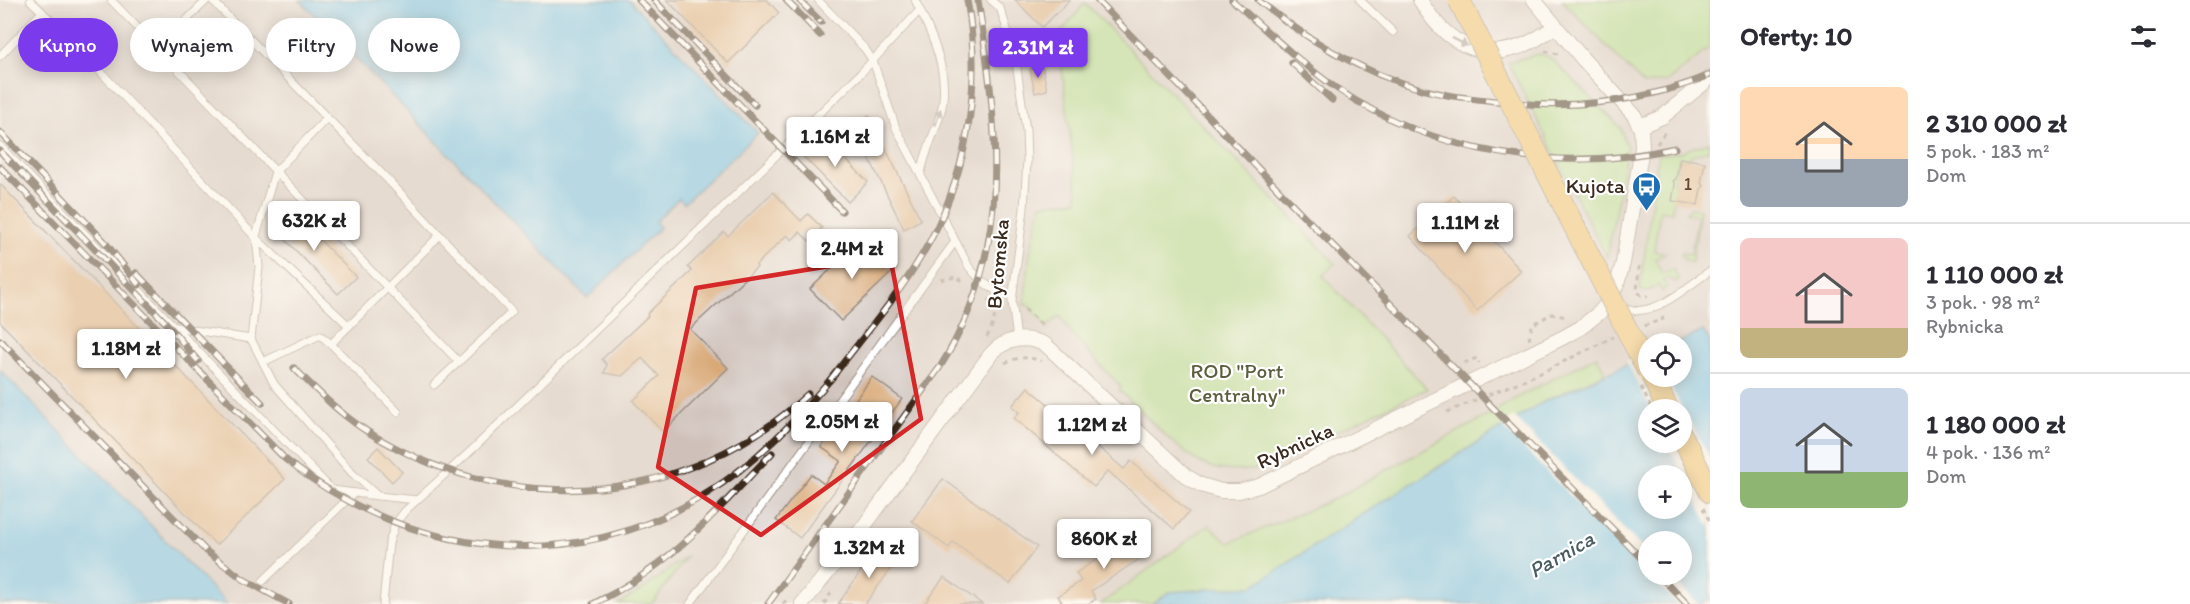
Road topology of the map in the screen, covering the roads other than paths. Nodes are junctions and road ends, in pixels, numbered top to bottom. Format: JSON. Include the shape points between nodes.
{"nodes":[{"id":1,"x":30,"y":0,"type":"edge"},
{"id":2,"x":111,"y":0,"type":"edge"},
{"id":3,"x":209,"y":0,"type":"edge"},
{"id":4,"x":818,"y":0,"type":"edge"},
{"id":5,"x":915,"y":0,"type":"edge"},
{"id":6,"x":991,"y":0,"type":"edge"},
{"id":7,"x":1360,"y":0,"type":"edge"},
{"id":8,"x":1420,"y":0,"type":"edge"},
{"id":9,"x":1459,"y":0,"type":"edge"},
{"id":10,"x":1534,"y":0,"type":"edge"},
{"id":11,"x":920,"y":10,"type":"junction"},
{"id":12,"x":42,"y":12,"type":"junction"},
{"id":13,"x":190,"y":18,"type":"edge"},
{"id":14,"x":130,"y":20,"type":"edge"},
{"id":15,"x":1555,"y":26,"type":"junction"},
{"id":16,"x":1393,"y":32,"type":"dead end"},
{"id":17,"x":0,"y":56,"type":"edge"},
{"id":18,"x":873,"y":61,"type":"junction"},
{"id":19,"x":179,"y":72,"type":"edge"},
{"id":20,"x":1710,"y":78,"type":"edge"},
{"id":21,"x":327,"y":118,"type":"junction"},
{"id":22,"x":1640,"y":126,"type":"junction"},
{"id":23,"x":0,"y":146,"type":"edge"},
{"id":24,"x":275,"y":172,"type":"junction"},
{"id":25,"x":921,"y":172,"type":"junction"},
{"id":26,"x":440,"y":235,"type":"junction"},
{"id":27,"x":256,"y":238,"type":"junction"},
{"id":28,"x":954,"y":243,"type":"junction"},
{"id":29,"x":1710,"y":272,"type":"edge"},
{"id":30,"x":387,"y":288,"type":"junction"},
{"id":31,"x":1012,"y":296,"type":"junction"},
{"id":32,"x":1609,"y":301,"type":"junction"},
{"id":33,"x":349,"y":326,"type":"junction"},
{"id":34,"x":175,"y":327,"type":"junction"},
{"id":35,"x":251,"y":339,"type":"junction"},
{"id":36,"x":1017,"y":339,"type":"junction"},
{"id":37,"x":331,"y":344,"type":"junction"},
{"id":38,"x":1638,"y":350,"type":"edge"},
{"id":39,"x":263,"y":362,"type":"junction"},
{"id":40,"x":459,"y":362,"type":"junction"},
{"id":41,"x":434,"y":385,"type":"dead end"},
{"id":42,"x":398,"y":412,"type":"dead end"},
{"id":43,"x":1691,"y":453,"type":"edge"},
{"id":44,"x":1710,"y":492,"type":"edge"},
{"id":45,"x":354,"y":493,"type":"junction"},
{"id":46,"x":378,"y":496,"type":"junction"},
{"id":47,"x":417,"y":500,"type":"junction"},
{"id":48,"x":263,"y":581,"type":"dead end"},
{"id":49,"x":383,"y":604,"type":"edge"},
{"id":50,"x":690,"y":604,"type":"edge"},
{"id":51,"x":802,"y":604,"type":"edge"}],
"edges":[{"from":1,"to":12,"type":"lane"},
{"from":2,"to":14,"type":"lane"},
{"from":3,"to":13,"type":"lane"},
{"from":3,"to":21,"type":"lane"},
{"from":4,"to":18,"type":"lane"},
{"from":5,"to":11,"type":"lane"},
{"from":6,"to":31,"type":"lane","name":"Bytomska","via":[[1000,8],[1010,38],[1026,130],[1024,208]]},
{"from":7,"to":16,"type":"lane"},
{"from":8,"to":15,"type":"street","one_way":true,"via":[[1447,35],[1478,49],[1524,46]]},
{"from":9,"to":38,"type":"main road","bridge":true},
{"from":10,"to":15,"type":"street"},
{"from":11,"to":18,"type":"lane"},
{"from":25,"to":11,"type":"lane","one_way":true,"via":[[940,114],[943,86],[937,50]]},
{"from":12,"to":17,"type":"lane"},
{"from":12,"to":27,"type":"lane"},
{"from":15,"to":22,"type":"street"},
{"from":18,"to":25,"type":"lane","via":[[896,128]]},
{"from":18,"to":47,"type":"lane"},
{"from":19,"to":24,"type":"lane"},
{"from":20,"to":22,"type":"street","via":[[1662,117]]},
{"from":21,"to":24,"type":"lane"},
{"from":21,"to":26,"type":"lane"},
{"from":22,"to":32,"type":"street","via":[[1642,147],[1624,257]]},
{"from":23,"to":34,"type":"lane"},
{"from":24,"to":27,"type":"lane"},
{"from":24,"to":30,"type":"lane"},
{"from":25,"to":28,"type":"lane"},
{"from":26,"to":30,"type":"lane"},
{"from":26,"to":40,"type":"lane","via":[[512,312]]},
{"from":27,"to":33,"type":"lane"},
{"from":27,"to":35,"type":"lane","via":[[259,267]]},
{"from":28,"to":31,"type":"lane","via":[[976,276],[1001,294]]},
{"from":28,"to":50,"type":"lane"},
{"from":29,"to":32,"type":"lane","via":[[1645,311],[1631,311]]},
{"from":30,"to":33,"type":"lane"},
{"from":30,"to":40,"type":"lane"},
{"from":31,"to":36,"type":"lane","name":"Bytomska"},
{"from":32,"to":36,"type":"street","name":"Rybnicka","via":[[1594,318],[1564,337],[1309,463],[1259,486],[1236,491],[1214,489],[1191,479],[1050,348],[1035,340]]},
{"from":33,"to":37,"type":"lane"},
{"from":34,"to":35,"type":"lane"},
{"from":34,"to":45,"type":"lane","via":[[332,490]]},
{"from":35,"to":39,"type":"lane"},
{"from":36,"to":51,"type":"street","name":"Bytomska","via":[[1004,343],[991,354]]},
{"from":37,"to":39,"type":"lane","via":[[320,335]]},
{"from":37,"to":42,"type":"lane"},
{"from":39,"to":46,"type":"lane","via":[[274,384],[352,473]]},
{"from":40,"to":41,"type":"lane"},
{"from":43,"to":44,"type":"main road"},
{"from":45,"to":46,"type":"lane"},
{"from":45,"to":48,"type":"lane"},
{"from":46,"to":47,"type":"lane"},
{"from":47,"to":49,"type":"lane","via":[[395,524],[389,543]]}]}
